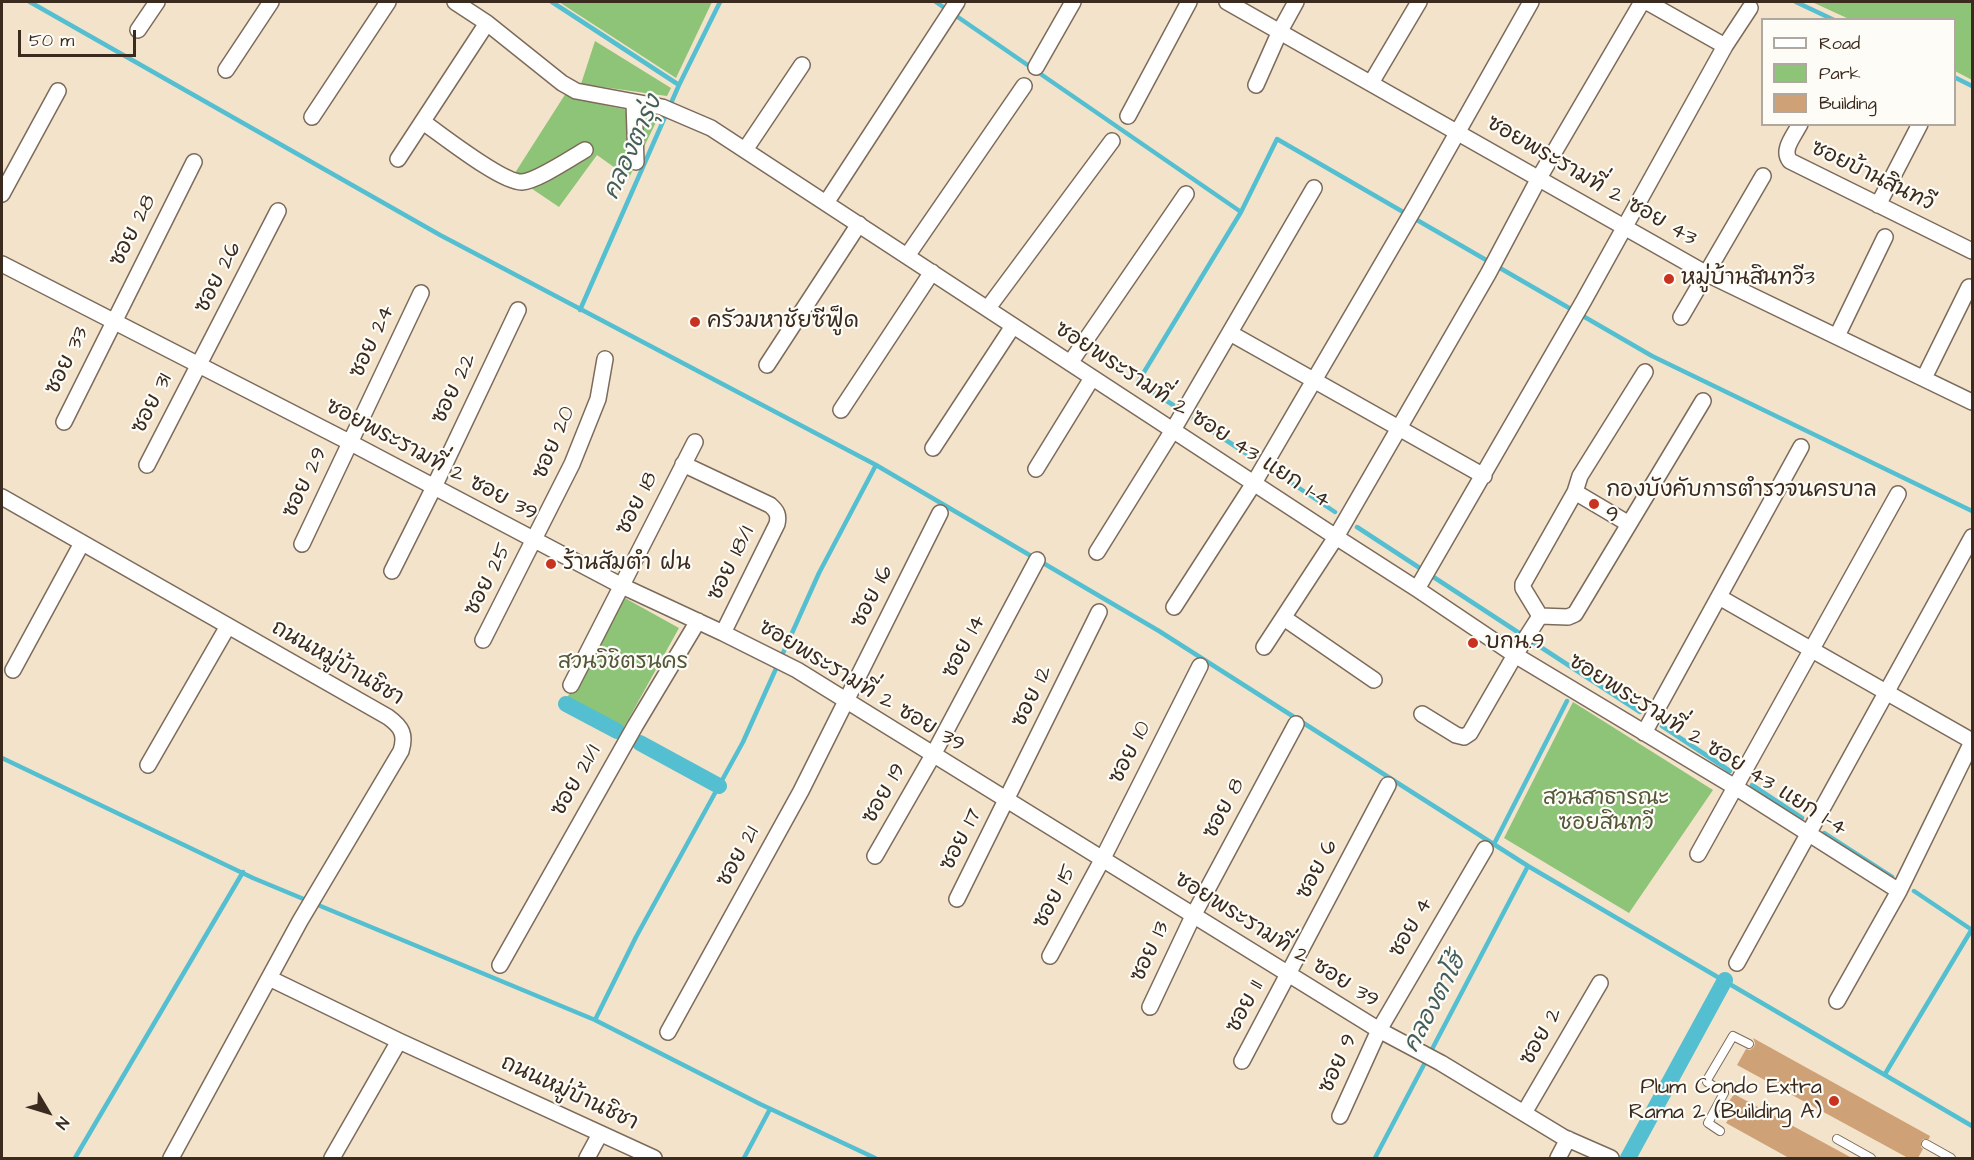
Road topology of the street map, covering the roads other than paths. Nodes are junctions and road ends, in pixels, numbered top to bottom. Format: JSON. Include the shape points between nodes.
{"nodes":[{"id":1,"x":157,"y":2,"type":"edge"},
{"id":2,"x":271,"y":2,"type":"edge"},
{"id":3,"x":388,"y":2,"type":"edge"},
{"id":4,"x":455,"y":2,"type":"edge"},
{"id":5,"x":957,"y":2,"type":"edge"},
{"id":6,"x":1073,"y":2,"type":"edge"},
{"id":7,"x":1188,"y":2,"type":"edge"},
{"id":8,"x":1227,"y":2,"type":"edge"},
{"id":9,"x":1296,"y":2,"type":"edge"},
{"id":10,"x":1419,"y":2,"type":"edge"},
{"id":11,"x":1531,"y":2,"type":"edge"},
{"id":12,"x":1645,"y":2,"type":"edge"},
{"id":13,"x":1750,"y":8,"type":"dead end"},
{"id":14,"x":487,"y":23,"type":"junction"},
{"id":15,"x":138,"y":30,"type":"dead end"},
{"id":16,"x":1280,"y":32,"type":"junction"},
{"id":17,"x":1725,"y":46,"type":"junction"},
{"id":18,"x":802,"y":65,"type":"dead end"},
{"id":19,"x":1036,"y":67,"type":"dead end"},
{"id":20,"x":226,"y":70,"type":"dead end"},
{"id":21,"x":1371,"y":83,"type":"junction"},
{"id":22,"x":1256,"y":85,"type":"dead end"},
{"id":23,"x":1024,"y":86,"type":"dead end"},
{"id":24,"x":58,"y":91,"type":"dead end"},
{"id":25,"x":634,"y":102,"type":"junction"},
{"id":26,"x":1128,"y":116,"type":"dead end"},
{"id":27,"x":312,"y":117,"type":"dead end"},
{"id":28,"x":423,"y":122,"type":"junction"},
{"id":29,"x":1799,"y":126,"type":"edge"},
{"id":30,"x":1919,"y":126,"type":"edge"},
{"id":31,"x":1456,"y":132,"type":"junction"},
{"id":32,"x":1112,"y":141,"type":"dead end"},
{"id":33,"x":585,"y":150,"type":"dead end"},
{"id":34,"x":746,"y":150,"type":"junction"},
{"id":35,"x":398,"y":159,"type":"dead end"},
{"id":36,"x":194,"y":162,"type":"dead end"},
{"id":37,"x":636,"y":162,"type":"dead end"},
{"id":38,"x":1763,"y":176,"type":"dead end"},
{"id":39,"x":1539,"y":178,"type":"junction"},
{"id":40,"x":1314,"y":188,"type":"dead end"},
{"id":41,"x":2,"y":194,"type":"edge"},
{"id":42,"x":1186,"y":194,"type":"dead end"},
{"id":43,"x":826,"y":203,"type":"junction"},
{"id":44,"x":1878,"y":205,"type":"junction"},
{"id":45,"x":278,"y":211,"type":"dead end"},
{"id":46,"x":860,"y":224,"type":"junction"},
{"id":47,"x":1625,"y":227,"type":"junction"},
{"id":48,"x":1885,"y":237,"type":"dead end"},
{"id":49,"x":1972,"y":251,"type":"edge"},
{"id":50,"x":907,"y":256,"type":"junction"},
{"id":51,"x":2,"y":264,"type":"edge"},
{"id":52,"x":932,"y":272,"type":"junction"},
{"id":53,"x":1707,"y":274,"type":"junction"},
{"id":54,"x":1969,"y":287,"type":"dead end"},
{"id":55,"x":421,"y":293,"type":"dead end"},
{"id":56,"x":988,"y":308,"type":"junction"},
{"id":57,"x":518,"y":310,"type":"dead end"},
{"id":58,"x":1681,"y":317,"type":"dead end"},
{"id":59,"x":113,"y":321,"type":"junction"},
{"id":60,"x":1013,"y":326,"type":"junction"},
{"id":61,"x":1230,"y":333,"type":"junction"},
{"id":62,"x":1837,"y":336,"type":"junction"},
{"id":63,"x":606,"y":359,"type":"dead end"},
{"id":64,"x":1070,"y":363,"type":"junction"},
{"id":65,"x":199,"y":365,"type":"junction"},
{"id":66,"x":767,"y":365,"type":"dead end"},
{"id":67,"x":1645,"y":372,"type":"dead end"},
{"id":68,"x":1092,"y":378,"type":"junction"},
{"id":69,"x":1924,"y":378,"type":"junction"},
{"id":70,"x":1314,"y":379,"type":"junction"},
{"id":71,"x":1703,"y":401,"type":"dead end"},
{"id":72,"x":1972,"y":402,"type":"edge"},
{"id":73,"x":841,"y":410,"type":"dead end"},
{"id":74,"x":64,"y":422,"type":"dead end"},
{"id":75,"x":1398,"y":429,"type":"junction"},
{"id":76,"x":1173,"y":430,"type":"junction"},
{"id":77,"x":695,"y":442,"type":"dead end"},
{"id":78,"x":351,"y":443,"type":"junction"},
{"id":79,"x":1801,"y":447,"type":"dead end"},
{"id":80,"x":933,"y":448,"type":"dead end"},
{"id":81,"x":684,"y":464,"type":"junction"},
{"id":82,"x":147,"y":465,"type":"dead end"},
{"id":83,"x":1036,"y":469,"type":"dead end"},
{"id":84,"x":1484,"y":476,"type":"junction"},
{"id":85,"x":1254,"y":483,"type":"junction"},
{"id":86,"x":434,"y":488,"type":"junction"},
{"id":87,"x":1575,"y":492,"type":"junction"},
{"id":88,"x":1898,"y":494,"type":"dead end"},
{"id":89,"x":2,"y":498,"type":"edge"},
{"id":90,"x":940,"y":513,"type":"dead end"},
{"id":91,"x":1629,"y":524,"type":"junction"},
{"id":92,"x":1336,"y":537,"type":"junction"},
{"id":93,"x":1972,"y":537,"type":"edge"},
{"id":94,"x":534,"y":541,"type":"junction"},
{"id":95,"x":82,"y":543,"type":"junction"},
{"id":96,"x":302,"y":544,"type":"dead end"},
{"id":97,"x":1097,"y":552,"type":"dead end"},
{"id":98,"x":1037,"y":560,"type":"dead end"},
{"id":99,"x":392,"y":571,"type":"dead end"},
{"id":100,"x":622,"y":586,"type":"junction"},
{"id":101,"x":1418,"y":588,"type":"junction"},
{"id":102,"x":1719,"y":597,"type":"junction"},
{"id":103,"x":1174,"y":607,"type":"dead end"},
{"id":104,"x":1099,"y":612,"type":"dead end"},
{"id":105,"x":1540,"y":616,"type":"junction"},
{"id":106,"x":1284,"y":618,"type":"junction"},
{"id":107,"x":698,"y":621,"type":"junction"},
{"id":108,"x":228,"y":626,"type":"junction"},
{"id":109,"x":723,"y":633,"type":"junction"},
{"id":110,"x":483,"y":640,"type":"dead end"},
{"id":111,"x":1264,"y":646,"type":"dead end"},
{"id":112,"x":1812,"y":650,"type":"junction"},
{"id":113,"x":1515,"y":655,"type":"junction"},
{"id":114,"x":1200,"y":666,"type":"dead end"},
{"id":115,"x":13,"y":670,"type":"dead end"},
{"id":116,"x":1374,"y":680,"type":"dead end"},
{"id":117,"x":571,"y":685,"type":"dead end"},
{"id":118,"x":1887,"y":692,"type":"junction"},
{"id":119,"x":846,"y":701,"type":"junction"},
{"id":120,"x":1422,"y":714,"type":"dead end"},
{"id":121,"x":1296,"y":724,"type":"dead end"},
{"id":122,"x":1644,"y":733,"type":"junction"},
{"id":123,"x":1972,"y":742,"type":"edge"},
{"id":124,"x":933,"y":755,"type":"junction"},
{"id":125,"x":148,"y":765,"type":"dead end"},
{"id":126,"x":1388,"y":785,"type":"dead end"},
{"id":127,"x":1736,"y":787,"type":"junction"},
{"id":128,"x":1007,"y":801,"type":"junction"},
{"id":129,"x":1809,"y":834,"type":"junction"},
{"id":130,"x":1485,"y":849,"type":"dead end"},
{"id":131,"x":1698,"y":854,"type":"dead end"},
{"id":132,"x":876,"y":856,"type":"dead end"},
{"id":133,"x":1102,"y":860,"type":"junction"},
{"id":134,"x":1899,"y":891,"type":"junction"},
{"id":135,"x":957,"y":899,"type":"dead end"},
{"id":136,"x":1193,"y":916,"type":"junction"},
{"id":137,"x":1050,"y":956,"type":"dead end"},
{"id":138,"x":1737,"y":963,"type":"dead end"},
{"id":139,"x":500,"y":965,"type":"dead end"},
{"id":140,"x":1288,"y":975,"type":"junction"},
{"id":141,"x":269,"y":978,"type":"junction"},
{"id":142,"x":1600,"y":983,"type":"dead end"},
{"id":143,"x":1837,"y":1001,"type":"dead end"},
{"id":144,"x":1150,"y":1007,"type":"dead end"},
{"id":145,"x":1379,"y":1030,"type":"junction"},
{"id":146,"x":668,"y":1032,"type":"dead end"},
{"id":147,"x":399,"y":1041,"type":"junction"},
{"id":148,"x":1749,"y":1044,"type":"dead end"},
{"id":149,"x":1242,"y":1061,"type":"dead end"},
{"id":150,"x":1524,"y":1113,"type":"junction"},
{"id":151,"x":1340,"y":1116,"type":"dead end"},
{"id":152,"x":1720,"y":1131,"type":"dead end"},
{"id":153,"x":600,"y":1134,"type":"junction"},
{"id":154,"x":1569,"y":1139,"type":"junction"},
{"id":155,"x":1836,"y":1139,"type":"dead end"},
{"id":156,"x":1926,"y":1144,"type":"dead end"},
{"id":157,"x":171,"y":1158,"type":"edge"},
{"id":158,"x":332,"y":1158,"type":"edge"},
{"id":159,"x":587,"y":1158,"type":"edge"},
{"id":160,"x":654,"y":1158,"type":"edge"},
{"id":161,"x":1558,"y":1158,"type":"edge"},
{"id":162,"x":1611,"y":1158,"type":"edge"},
{"id":163,"x":1871,"y":1158,"type":"edge"},
{"id":164,"x":1951,"y":1158,"type":"edge"}],
"edges":[{"from":1,"to":15,"type":"street"},
{"from":2,"to":20,"type":"street"},
{"from":3,"to":27,"type":"street"},
{"from":4,"to":14,"type":"street","name":"ซอยพระรามที่ 2 ซอย 43 แยก 1-4"},
{"from":5,"to":43,"type":"street"},
{"from":6,"to":19,"type":"street"},
{"from":7,"to":26,"type":"street"},
{"from":8,"to":16,"type":"street","name":"ซอยพระรามที่ 2 ซอย 43"},
{"from":9,"to":16,"type":"street"},
{"from":10,"to":21,"type":"street"},
{"from":11,"to":31,"type":"street"},
{"from":12,"to":17,"type":"street"},
{"from":12,"to":39,"type":"street"},
{"from":13,"to":17,"type":"street"},
{"from":14,"to":25,"type":"street","name":"ซอยพระรามที่ 2 ซอย 43 แยก 1-4","via":[[576,91]]},
{"from":14,"to":28,"type":"street"},
{"from":16,"to":21,"type":"street","name":"ซอยพระรามที่ 2 ซอย 43"},
{"from":16,"to":22,"type":"street"},
{"from":17,"to":47,"type":"street"},
{"from":18,"to":34,"type":"street"},
{"from":21,"to":31,"type":"street","name":"ซอยพระรามที่ 2 ซอย 43"},
{"from":23,"to":50,"type":"street"},
{"from":24,"to":41,"type":"street"},
{"from":25,"to":34,"type":"street","name":"ซอยพระรามที่ 2 ซอย 43 แยก 1-4","via":[[662,107],[711,128]]},
{"from":25,"to":37,"type":"street"},
{"from":28,"to":33,"type":"street","via":[[509,180],[532,180]]},
{"from":28,"to":35,"type":"street"},
{"from":29,"to":44,"type":"street","name":"ซอยบ้านสินทวี","via":[[1786,157]]},
{"from":30,"to":44,"type":"street"},
{"from":31,"to":39,"type":"street","name":"ซอยพระรามที่ 2 ซอย 43"},
{"from":31,"to":70,"type":"street"},
{"from":32,"to":56,"type":"street"},
{"from":34,"to":43,"type":"street","name":"ซอยพระรามที่ 2 ซอย 43 แยก 1-4"},
{"from":36,"to":59,"type":"street","name":"ซอย 28"},
{"from":38,"to":53,"type":"street"},
{"from":39,"to":47,"type":"street","name":"ซอยพระรามที่ 2 ซอย 43"},
{"from":39,"to":75,"type":"street"},
{"from":40,"to":61,"type":"street"},
{"from":42,"to":64,"type":"street"},
{"from":43,"to":46,"type":"street","name":"ซอยพระรามที่ 2 ซอย 43 แยก 1-4"},
{"from":44,"to":49,"type":"street","name":"ซอยบ้านสินทวี"},
{"from":45,"to":65,"type":"street","name":"ซอย 26"},
{"from":46,"to":50,"type":"street","name":"ซอยพระรามที่ 2 ซอย 43 แยก 1-4"},
{"from":46,"to":66,"type":"street"},
{"from":47,"to":53,"type":"street","name":"ซอยพระรามที่ 2 ซอย 43"},
{"from":47,"to":84,"type":"street"},
{"from":48,"to":62,"type":"street"},
{"from":50,"to":52,"type":"street","name":"ซอยพระรามที่ 2 ซอย 43 แยก 1-4"},
{"from":51,"to":59,"type":"street","name":"ซอยพระรามที่ 2 ซอย 39"},
{"from":52,"to":56,"type":"street","name":"ซอยพระรามที่ 2 ซอย 43 แยก 1-4"},
{"from":52,"to":73,"type":"street"},
{"from":53,"to":58,"type":"street"},
{"from":53,"to":62,"type":"street","name":"ซอยพระรามที่ 2 ซอย 43"},
{"from":54,"to":69,"type":"street"},
{"from":55,"to":78,"type":"street","name":"ซอย 24"},
{"from":56,"to":60,"type":"street","name":"ซอยพระรามที่ 2 ซอย 43 แยก 1-4"},
{"from":57,"to":86,"type":"street","name":"ซอย 22"},
{"from":59,"to":65,"type":"street","name":"ซอยพระรามที่ 2 ซอย 39"},
{"from":59,"to":74,"type":"street","name":"ซอย 33"},
{"from":60,"to":64,"type":"street","name":"ซอยพระรามที่ 2 ซอย 43 แยก 1-4"},
{"from":60,"to":80,"type":"street"},
{"from":61,"to":70,"type":"street"},
{"from":61,"to":76,"type":"street"},
{"from":62,"to":69,"type":"street","name":"ซอยพระรามที่ 2 ซอย 43"},
{"from":63,"to":94,"type":"street","name":"ซอย 20","via":[[594,409]]},
{"from":64,"to":68,"type":"street","name":"ซอยพระรามที่ 2 ซอย 43 แยก 1-4"},
{"from":65,"to":78,"type":"street","name":"ซอยพระรามที่ 2 ซอย 39"},
{"from":65,"to":82,"type":"street","name":"ซอย 31"},
{"from":67,"to":87,"type":"street","via":[[1580,476]]},
{"from":68,"to":76,"type":"street","name":"ซอยพระรามที่ 2 ซอย 43 แยก 1-4"},
{"from":68,"to":83,"type":"street"},
{"from":69,"to":72,"type":"street","name":"ซอยพระรามที่ 2 ซอย 43"},
{"from":70,"to":75,"type":"street"},
{"from":70,"to":85,"type":"street"},
{"from":71,"to":91,"type":"street"},
{"from":75,"to":84,"type":"street"},
{"from":75,"to":92,"type":"street"},
{"from":76,"to":85,"type":"street","name":"ซอยพระรามที่ 2 ซอย 43 แยก 1-4"},
{"from":76,"to":97,"type":"street"},
{"from":77,"to":81,"type":"street","name":"ซอย 18"},
{"from":78,"to":86,"type":"street","name":"ซอยพระรามที่ 2 ซอย 39"},
{"from":78,"to":96,"type":"street","name":"ซอย 29"},
{"from":79,"to":102,"type":"street"},
{"from":81,"to":100,"type":"street","name":"ซอย 18"},
{"from":81,"to":109,"type":"street","name":"ซอย 18/1","via":[[770,505],[779,518]]},
{"from":84,"to":101,"type":"street"},
{"from":85,"to":92,"type":"street","name":"ซอยพระรามที่ 2 ซอย 43 แยก 1-4"},
{"from":85,"to":103,"type":"street"},
{"from":86,"to":94,"type":"street","name":"ซอยพระรามที่ 2 ซอย 39"},
{"from":86,"to":99,"type":"street","name":"ซอย 22"},
{"from":87,"to":91,"type":"street"},
{"from":87,"to":105,"type":"street","via":[[1523,584]]},
{"from":88,"to":112,"type":"street"},
{"from":89,"to":95,"type":"street","name":"ถนนหมู่บ้านชิชา"},
{"from":90,"to":119,"type":"street","name":"ซอย 16"},
{"from":91,"to":105,"type":"street","via":[[1575,614]]},
{"from":92,"to":101,"type":"street","name":"ซอยพระรามที่ 2 ซอย 43 แยก 1-4"},
{"from":92,"to":106,"type":"street"},
{"from":93,"to":118,"type":"street"},
{"from":94,"to":100,"type":"street","name":"ซอยพระรามที่ 2 ซอย 39"},
{"from":94,"to":110,"type":"street","name":"ซอย 25"},
{"from":95,"to":108,"type":"street","name":"ถนนหมู่บ้านชิชา"},
{"from":95,"to":115,"type":"street"},
{"from":98,"to":124,"type":"street","name":"ซอย 14"},
{"from":100,"to":107,"type":"street","name":"ซอยพระรามที่ 2 ซอย 39"},
{"from":100,"to":117,"type":"street","name":"ซอย 18"},
{"from":101,"to":113,"type":"street","name":"ซอยพระรามที่ 2 ซอย 43 แยก 1-4"},
{"from":102,"to":112,"type":"street"},
{"from":102,"to":122,"type":"street"},
{"from":104,"to":128,"type":"street","name":"ซอย 12"},
{"from":105,"to":113,"type":"street"},
{"from":106,"to":111,"type":"street"},
{"from":106,"to":116,"type":"street"},
{"from":107,"to":109,"type":"street","name":"ซอยพระรามที่ 2 ซอย 39"},
{"from":107,"to":139,"type":"street","name":"ซอย 21/1"},
{"from":108,"to":125,"type":"street"},
{"from":108,"to":141,"type":"street","name":"ถนนหมู่บ้านชิชา","via":[[388,717],[403,731],[401,751]]},
{"from":109,"to":119,"type":"street","name":"ซอยพระรามที่ 2 ซอย 39","via":[[797,670]]},
{"from":112,"to":118,"type":"street"},
{"from":112,"to":127,"type":"street"},
{"from":113,"to":120,"type":"street","via":[[1464,737]]},
{"from":113,"to":122,"type":"street","name":"ซอยพระรามที่ 2 ซอย 43 แยก 1-4"},
{"from":114,"to":133,"type":"street","name":"ซอย 10"},
{"from":118,"to":123,"type":"street"},
{"from":118,"to":129,"type":"street"},
{"from":119,"to":124,"type":"street","name":"ซอยพระรามที่ 2 ซอย 39"},
{"from":119,"to":146,"type":"street","name":"ซอย 21"},
{"from":121,"to":136,"type":"street","name":"ซอย 8"},
{"from":122,"to":127,"type":"street","name":"ซอยพระรามที่ 2 ซอย 43 แยก 1-4"},
{"from":123,"to":134,"type":"street"},
{"from":124,"to":128,"type":"street","name":"ซอยพระรามที่ 2 ซอย 39"},
{"from":124,"to":132,"type":"street","name":"ซอย 19"},
{"from":126,"to":140,"type":"street","name":"ซอย 6"},
{"from":127,"to":129,"type":"street","name":"ซอยพระรามที่ 2 ซอย 43 แยก 1-4"},
{"from":127,"to":131,"type":"street"},
{"from":128,"to":133,"type":"street","name":"ซอยพระรามที่ 2 ซอย 39"},
{"from":128,"to":135,"type":"street","name":"ซอย 17"},
{"from":129,"to":134,"type":"street","name":"ซอยพระรามที่ 2 ซอย 43 แยก 1-4"},
{"from":129,"to":138,"type":"street"},
{"from":130,"to":145,"type":"street","name":"ซอย 4"},
{"from":133,"to":136,"type":"street","name":"ซอยพระรามที่ 2 ซอย 39"},
{"from":133,"to":137,"type":"street","name":"ซอย 15"},
{"from":134,"to":143,"type":"street"},
{"from":136,"to":140,"type":"street","name":"ซอยพระรามที่ 2 ซอย 39"},
{"from":136,"to":144,"type":"street","name":"ซอย 13"},
{"from":140,"to":145,"type":"street","name":"ซอยพระรามที่ 2 ซอย 39"},
{"from":140,"to":149,"type":"street","name":"ซอย 11"},
{"from":141,"to":147,"type":"street","name":"ถนนหมู่บ้านชิชา"},
{"from":141,"to":157,"type":"street","name":"ถนนหมู่บ้านชิชา"},
{"from":142,"to":150,"type":"street","name":"ซอย 2"},
{"from":145,"to":150,"type":"street","name":"ซอยพระรามที่ 2 ซอย 39"},
{"from":145,"to":151,"type":"street","name":"ซอย 9"},
{"from":147,"to":153,"type":"street","name":"ถนนหมู่บ้านชิชา"},
{"from":147,"to":158,"type":"street"},
{"from":148,"to":152,"type":"lane","via":[[1733,1035],[1707,1080],[1724,1093],[1708,1123]]},
{"from":150,"to":154,"type":"street","name":"ซอยพระรามที่ 2 ซอย 39"},
{"from":153,"to":159,"type":"street"},
{"from":153,"to":160,"type":"street","name":"ถนนหมู่บ้านชิชา"},
{"from":154,"to":161,"type":"street"},
{"from":154,"to":162,"type":"street","name":"ซอยพระรามที่ 2 ซอย 39"},
{"from":155,"to":163,"type":"lane"},
{"from":156,"to":164,"type":"lane"}]}
